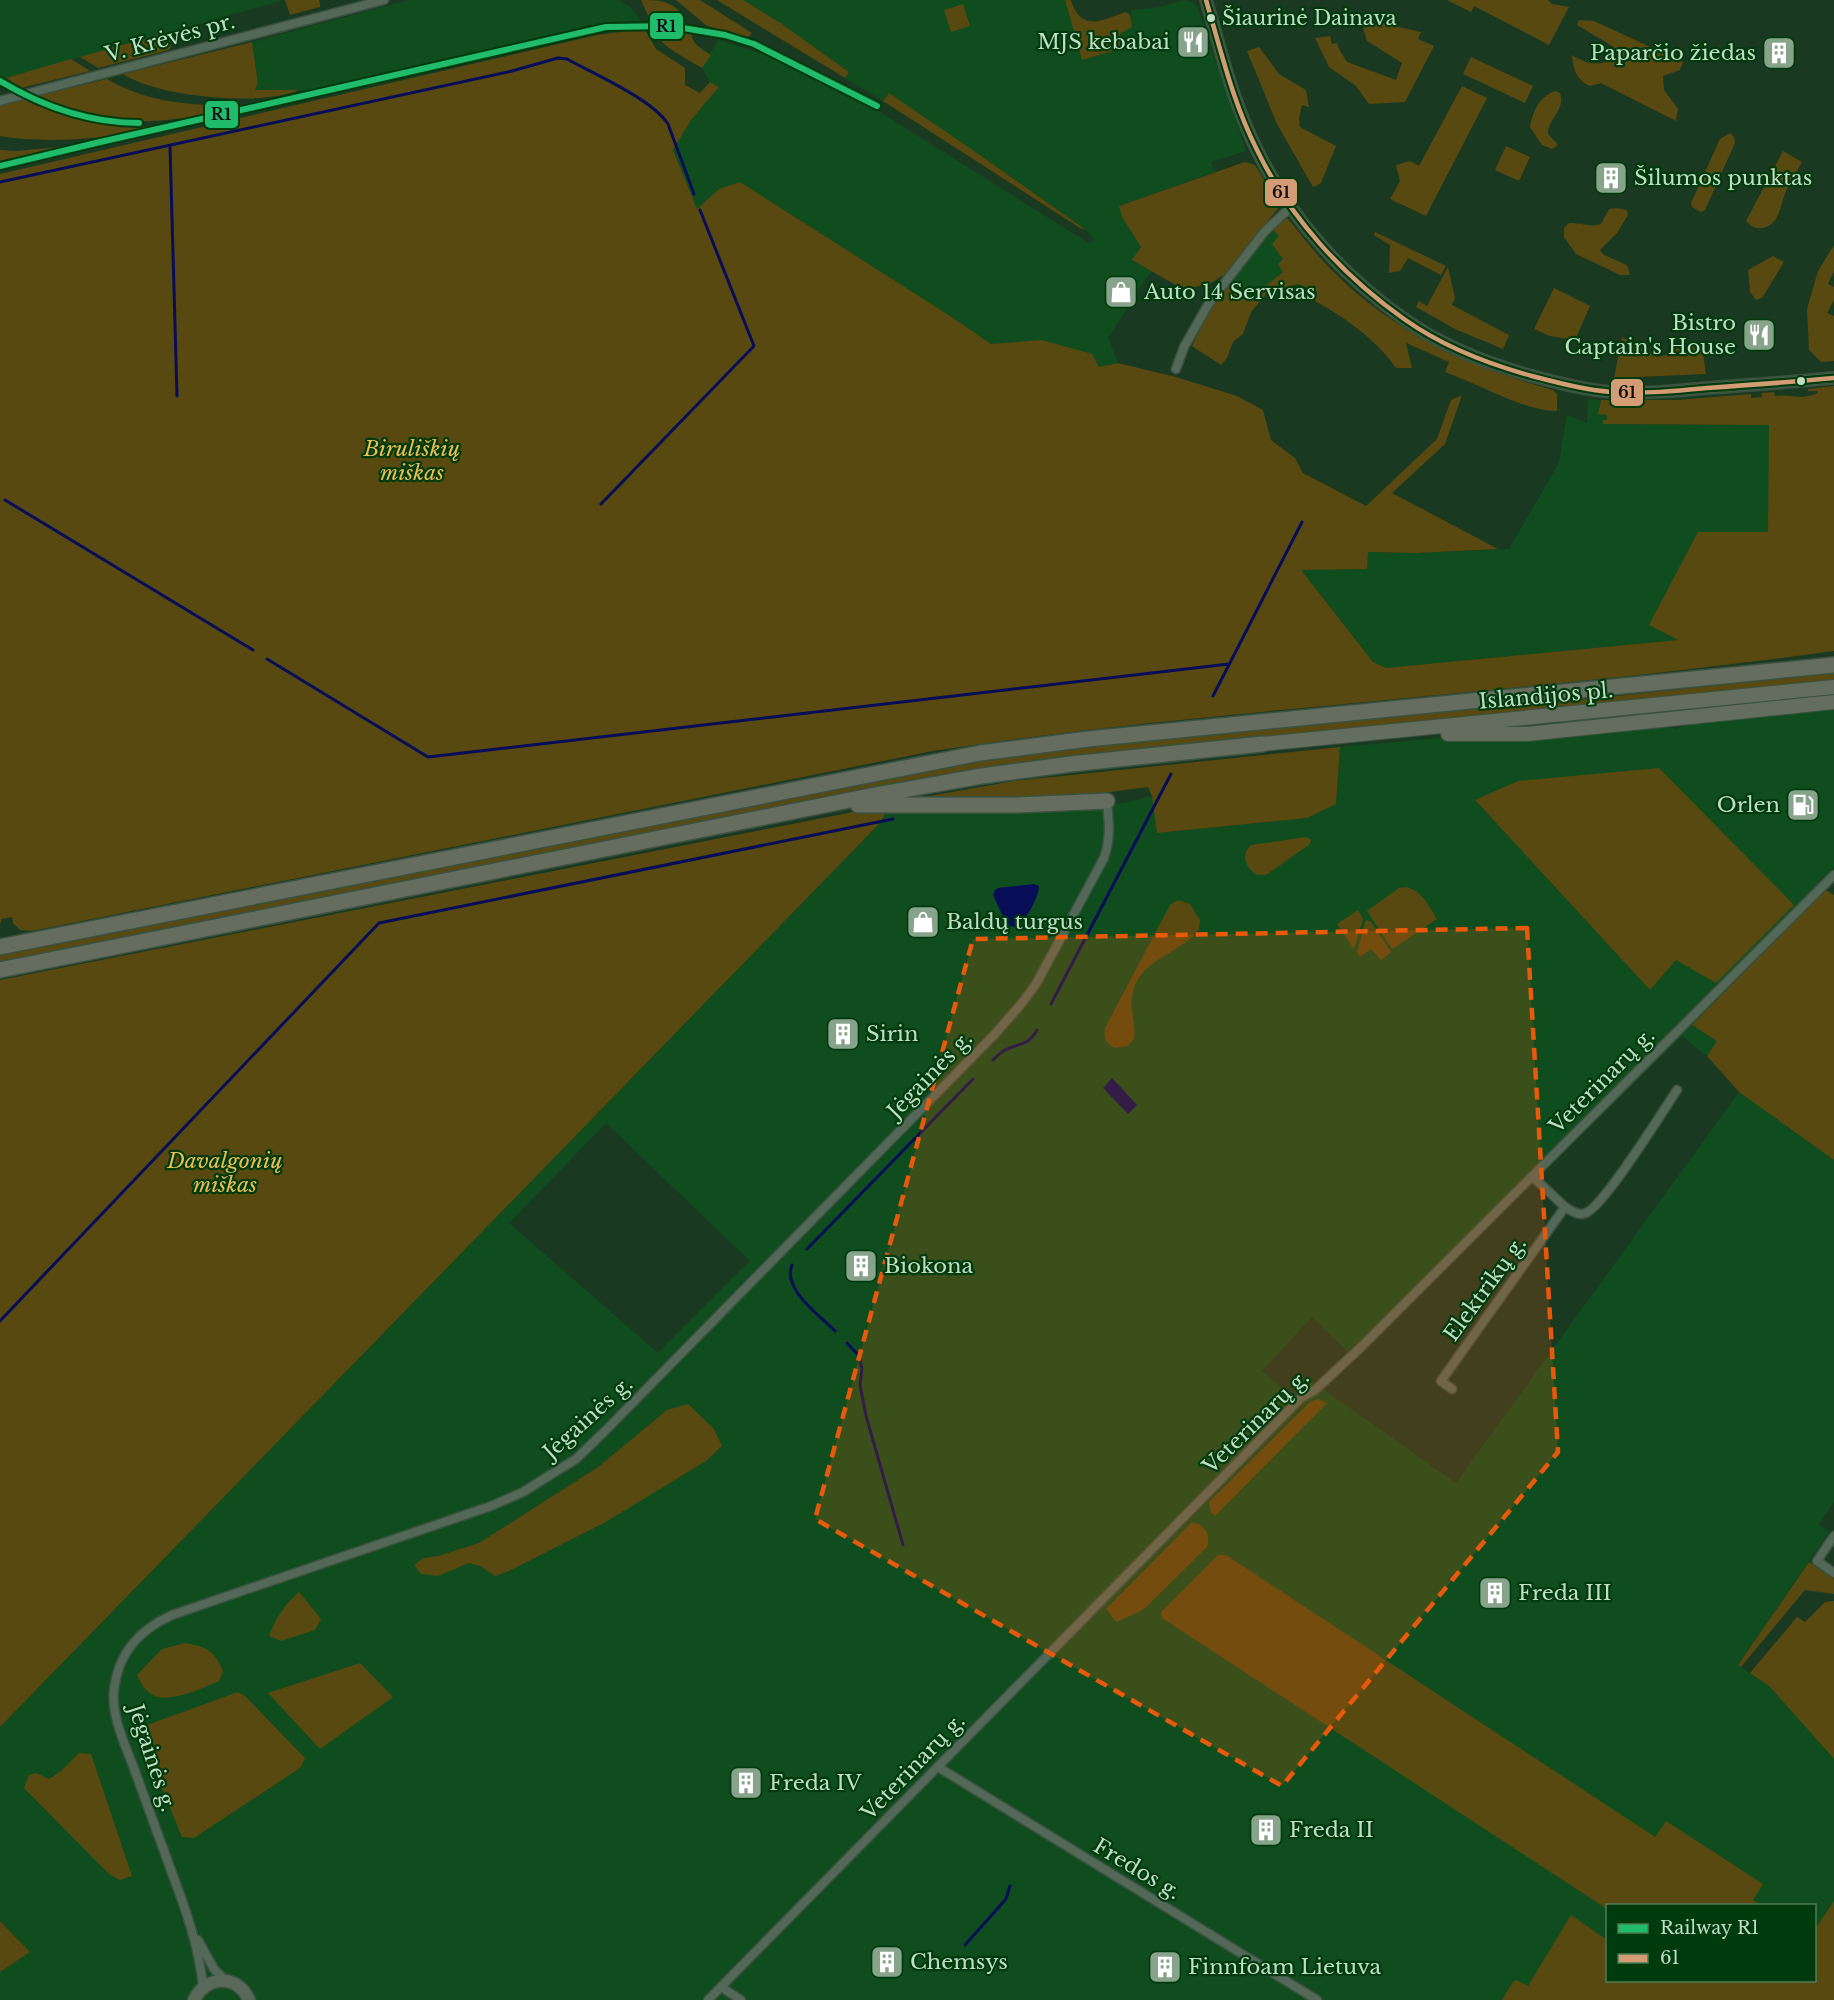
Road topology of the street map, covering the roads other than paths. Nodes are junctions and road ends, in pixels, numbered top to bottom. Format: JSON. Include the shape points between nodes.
{"nodes":[{"id":1,"x":384,"y":0,"type":"edge"},
{"id":2,"x":1206,"y":0,"type":"edge"},
{"id":3,"x":0,"y":101,"type":"edge"},
{"id":4,"x":1291,"y":207,"type":"junction"},
{"id":5,"x":1176,"y":369,"type":"dead end"},
{"id":6,"x":1834,"y":378,"type":"edge"},
{"id":7,"x":1834,"y":665,"type":"edge"},
{"id":8,"x":1834,"y":687,"type":"edge"},
{"id":9,"x":1834,"y":702,"type":"edge"},
{"id":10,"x":1363,"y":734,"type":"junction"},
{"id":11,"x":1262,"y":744,"type":"joint"},
{"id":12,"x":1107,"y":801,"type":"joint"},
{"id":13,"x":825,"y":806,"type":"junction"},
{"id":14,"x":1834,"y":875,"type":"edge"},
{"id":15,"x":0,"y":947,"type":"edge"},
{"id":16,"x":0,"y":970,"type":"edge"},
{"id":17,"x":1677,"y":1090,"type":"dead end"},
{"id":18,"x":1532,"y":1176,"type":"junction"},
{"id":19,"x":1565,"y":1207,"type":"junction"},
{"id":20,"x":1452,"y":1389,"type":"dead end"},
{"id":21,"x":1834,"y":1536,"type":"edge"},
{"id":22,"x":1834,"y":1573,"type":"edge"},
{"id":23,"x":938,"y":1767,"type":"junction"},
{"id":24,"x":194,"y":1932,"type":"junction"},
{"id":25,"x":225,"y":1980,"type":"junction"},
{"id":26,"x":203,"y":1987,"type":"junction"},
{"id":27,"x":721,"y":1987,"type":"junction"},
{"id":28,"x":194,"y":2000,"type":"edge"},
{"id":29,"x":249,"y":2000,"type":"edge"},
{"id":30,"x":708,"y":2000,"type":"edge"},
{"id":31,"x":741,"y":2000,"type":"edge"},
{"id":32,"x":1317,"y":2000,"type":"edge"}],
"edges":[{"from":1,"to":3,"type":"street","name":"V. Krėvės pr."},
{"from":2,"to":4,"type":"street","via":[[1244,122]]},
{"from":4,"to":5,"type":"street","via":[[1265,231],[1209,303]]},
{"from":4,"to":6,"type":"street","via":[[1342,267],[1405,320],[1504,368],[1581,388],[1637,393]]},
{"from":7,"to":15,"type":"highway","name":"Islandijos pl.","via":[[980,753]]},
{"from":8,"to":10,"type":"highway","name":"Islandijos pl."},
{"from":9,"to":10,"type":"highway","via":[[1527,734]]},
{"from":10,"to":11,"type":"highway","name":"Islandijos pl."},
{"from":11,"to":13,"type":"highway","via":[[982,776]]},
{"from":12,"to":13,"type":"highway"},
{"from":12,"to":24,"type":"street","name":"Jėgainės g.","via":[[1110,831],[1104,858],[1022,1003],[576,1459],[523,1492],[491,1506],[172,1615],[134,1640],[117,1673],[114,1707]]},
{"from":13,"to":16,"type":"highway"},
{"from":14,"to":18,"type":"street","name":"Veterinarų g."},
{"from":17,"to":19,"type":"street","via":[[1594,1208],[1585,1214]]},
{"from":18,"to":19,"type":"street"},
{"from":18,"to":23,"type":"street","name":"Veterinarų g.","via":[[1360,1348],[1301,1398]]},
{"from":19,"to":20,"type":"street","name":"Elektrikų g.","via":[[1441,1381]]},
{"from":21,"to":22,"type":"street","via":[[1816,1561]]},
{"from":23,"to":27,"type":"street","name":"Veterinarų g."},
{"from":23,"to":32,"type":"street","name":"Fredos g."},
{"from":24,"to":25,"type":"street","name":"Jėgainės g.","via":[[214,1969]]},
{"from":24,"to":26,"type":"street","name":"Jėgainės g."},
{"from":25,"to":26,"type":"main road"},
{"from":25,"to":29,"type":"main road","via":[[241,1987]]},
{"from":26,"to":28,"type":"main road"},
{"from":27,"to":30,"type":"street","name":"Veterinarų g."},
{"from":27,"to":31,"type":"street"}]}
